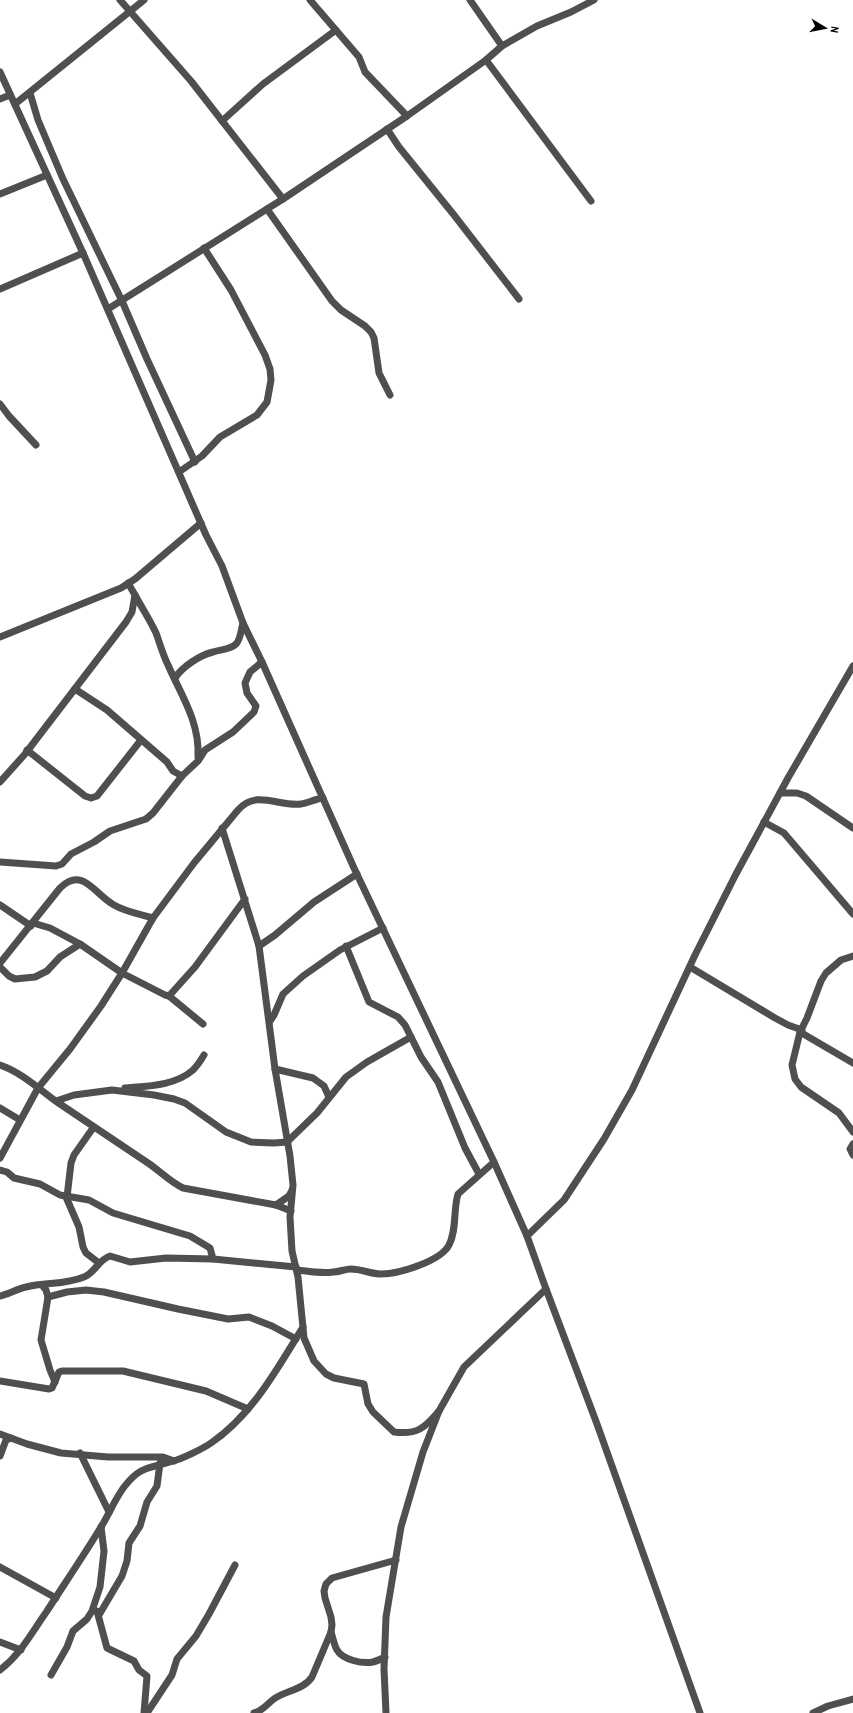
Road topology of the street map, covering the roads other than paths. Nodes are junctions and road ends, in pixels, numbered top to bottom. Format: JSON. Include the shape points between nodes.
{"nodes":[{"id":1,"x":120,"y":0,"type":"edge"},
{"id":2,"x":144,"y":0,"type":"edge"},
{"id":3,"x":310,"y":0,"type":"edge"},
{"id":4,"x":470,"y":0,"type":"edge"},
{"id":5,"x":594,"y":0,"type":"edge"},
{"id":6,"x":129,"y":12,"type":"junction"},
{"id":7,"x":336,"y":30,"type":"junction"},
{"id":8,"x":502,"y":46,"type":"junction"},
{"id":9,"x":486,"y":60,"type":"junction"},
{"id":10,"x":0,"y":72,"type":"edge"},
{"id":11,"x":30,"y":93,"type":"junction"},
{"id":12,"x":10,"y":95,"type":"junction"},
{"id":13,"x":0,"y":99,"type":"edge"},
{"id":14,"x":15,"y":104,"type":"junction"},
{"id":15,"x":407,"y":116,"type":"junction"},
{"id":16,"x":222,"y":121,"type":"junction"},
{"id":17,"x":387,"y":129,"type":"junction"},
{"id":18,"x":47,"y":175,"type":"junction"},
{"id":19,"x":0,"y":194,"type":"edge"},
{"id":20,"x":283,"y":199,"type":"junction"},
{"id":21,"x":591,"y":201,"type":"dead end"},
{"id":22,"x":267,"y":209,"type":"junction"},
{"id":23,"x":204,"y":248,"type":"junction"},
{"id":24,"x":83,"y":253,"type":"junction"},
{"id":25,"x":0,"y":289,"type":"edge"},
{"id":26,"x":519,"y":299,"type":"dead end"},
{"id":27,"x":122,"y":301,"type":"junction"},
{"id":28,"x":108,"y":310,"type":"junction"},
{"id":29,"x":390,"y":395,"type":"dead end"},
{"id":30,"x":0,"y":404,"type":"edge"},
{"id":31,"x":36,"y":445,"type":"dead end"},
{"id":32,"x":195,"y":462,"type":"junction"},
{"id":33,"x":179,"y":472,"type":"junction"},
{"id":34,"x":201,"y":523,"type":"junction"},
{"id":35,"x":128,"y":583,"type":"junction"},
{"id":36,"x":135,"y":595,"type":"junction"},
{"id":37,"x":243,"y":623,"type":"junction"},
{"id":38,"x":0,"y":637,"type":"edge"},
{"id":39,"x":262,"y":662,"type":"junction"},
{"id":40,"x":853,"y":666,"type":"edge"},
{"id":41,"x":175,"y":678,"type":"junction"},
{"id":42,"x":75,"y":689,"type":"junction"},
{"id":43,"x":141,"y":740,"type":"junction"},
{"id":44,"x":27,"y":750,"type":"junction"},
{"id":45,"x":198,"y":761,"type":"junction"},
{"id":46,"x":182,"y":776,"type":"junction"},
{"id":47,"x":0,"y":782,"type":"edge"},
{"id":48,"x":780,"y":793,"type":"junction"},
{"id":49,"x":322,"y":798,"type":"junction"},
{"id":50,"x":764,"y":822,"type":"junction"},
{"id":51,"x":222,"y":828,"type":"junction"},
{"id":52,"x":853,"y":828,"type":"edge"},
{"id":53,"x":0,"y":862,"type":"edge"},
{"id":54,"x":357,"y":874,"type":"junction"},
{"id":55,"x":245,"y":899,"type":"junction"},
{"id":56,"x":0,"y":905,"type":"edge"},
{"id":57,"x":853,"y":914,"type":"edge"},
{"id":58,"x":153,"y":918,"type":"junction"},
{"id":59,"x":32,"y":925,"type":"junction"},
{"id":60,"x":383,"y":928,"type":"junction"},
{"id":61,"x":80,"y":944,"type":"junction"},
{"id":62,"x":259,"y":946,"type":"junction"},
{"id":63,"x":346,"y":946,"type":"junction"},
{"id":64,"x":853,"y":956,"type":"edge"},
{"id":65,"x":0,"y":963,"type":"edge"},
{"id":66,"x":0,"y":967,"type":"edge"},
{"id":67,"x":690,"y":967,"type":"junction"},
{"id":68,"x":122,"y":973,"type":"junction"},
{"id":69,"x":169,"y":996,"type":"junction"},
{"id":70,"x":270,"y":1021,"type":"junction"},
{"id":71,"x":203,"y":1024,"type":"dead end"},
{"id":72,"x":801,"y":1031,"type":"junction"},
{"id":73,"x":411,"y":1037,"type":"junction"},
{"id":74,"x":204,"y":1055,"type":"dead end"},
{"id":75,"x":853,"y":1063,"type":"edge"},
{"id":76,"x":0,"y":1065,"type":"edge"},
{"id":77,"x":275,"y":1069,"type":"junction"},
{"id":78,"x":38,"y":1088,"type":"junction"},
{"id":79,"x":112,"y":1090,"type":"junction"},
{"id":80,"x":329,"y":1097,"type":"junction"},
{"id":81,"x":56,"y":1101,"type":"junction"},
{"id":82,"x":0,"y":1108,"type":"edge"},
{"id":83,"x":20,"y":1120,"type":"junction"},
{"id":84,"x":93,"y":1128,"type":"junction"},
{"id":85,"x":853,"y":1132,"type":"edge"},
{"id":86,"x":287,"y":1142,"type":"junction"},
{"id":87,"x":853,"y":1144,"type":"edge"},
{"id":88,"x":853,"y":1155,"type":"edge"},
{"id":89,"x":0,"y":1158,"type":"edge"},
{"id":90,"x":494,"y":1162,"type":"junction"},
{"id":91,"x":0,"y":1170,"type":"edge"},
{"id":92,"x":479,"y":1174,"type":"junction"},
{"id":93,"x":292,"y":1190,"type":"junction"},
{"id":94,"x":66,"y":1197,"type":"junction"},
{"id":95,"x":276,"y":1205,"type":"junction"},
{"id":96,"x":291,"y":1211,"type":"junction"},
{"id":97,"x":528,"y":1236,"type":"junction"},
{"id":98,"x":213,"y":1259,"type":"junction"},
{"id":99,"x":99,"y":1263,"type":"junction"},
{"id":100,"x":296,"y":1269,"type":"junction"},
{"id":101,"x":42,"y":1285,"type":"junction"},
{"id":102,"x":546,"y":1289,"type":"junction"},
{"id":103,"x":0,"y":1296,"type":"edge"},
{"id":104,"x":48,"y":1297,"type":"junction"},
{"id":105,"x":304,"y":1327,"type":"junction"},
{"id":106,"x":296,"y":1339,"type":"junction"},
{"id":107,"x":0,"y":1381,"type":"edge"},
{"id":108,"x":55,"y":1382,"type":"junction"},
{"id":109,"x":248,"y":1409,"type":"junction"},
{"id":110,"x":439,"y":1411,"type":"junction"},
{"id":111,"x":0,"y":1434,"type":"edge"},
{"id":112,"x":11,"y":1438,"type":"junction"},
{"id":113,"x":80,"y":1454,"type":"junction"},
{"id":114,"x":0,"y":1456,"type":"edge"},
{"id":115,"x":174,"y":1461,"type":"junction"},
{"id":116,"x":160,"y":1464,"type":"junction"},
{"id":117,"x":109,"y":1512,"type":"junction"},
{"id":118,"x":101,"y":1527,"type":"junction"},
{"id":119,"x":396,"y":1560,"type":"junction"},
{"id":120,"x":235,"y":1565,"type":"dead end"},
{"id":121,"x":0,"y":1567,"type":"edge"},
{"id":122,"x":56,"y":1598,"type":"junction"},
{"id":123,"x":94,"y":1604,"type":"junction"},
{"id":124,"x":98,"y":1614,"type":"junction"},
{"id":125,"x":331,"y":1632,"type":"junction"},
{"id":126,"x":0,"y":1642,"type":"edge"},
{"id":127,"x":21,"y":1650,"type":"junction"},
{"id":128,"x":385,"y":1657,"type":"junction"},
{"id":129,"x":0,"y":1670,"type":"edge"},
{"id":130,"x":51,"y":1675,"type":"dead end"},
{"id":131,"x":851,"y":1699,"type":"edge"},
{"id":132,"x":145,"y":1713,"type":"edge"},
{"id":133,"x":254,"y":1713,"type":"edge"},
{"id":134,"x":386,"y":1713,"type":"edge"},
{"id":135,"x":700,"y":1713,"type":"edge"},
{"id":136,"x":813,"y":1713,"type":"edge"}],
"edges":[{"from":1,"to":6,"type":"street"},
{"from":2,"to":6,"type":"street"},
{"from":3,"to":7,"type":"street"},
{"from":4,"to":8,"type":"street"},
{"from":5,"to":8,"type":"street","via":[[537,26]]},
{"from":6,"to":11,"type":"street"},
{"from":6,"to":16,"type":"street","via":[[191,81]]},
{"from":7,"to":15,"type":"street","via":[[362,61],[365,72]]},
{"from":7,"to":16,"type":"street","via":[[264,84]]},
{"from":8,"to":9,"type":"street"},
{"from":9,"to":15,"type":"street"},
{"from":9,"to":21,"type":"street"},
{"from":10,"to":12,"type":"street"},
{"from":11,"to":14,"type":"street"},
{"from":11,"to":27,"type":"street","via":[[38,120],[63,179]]},
{"from":12,"to":13,"type":"street"},
{"from":12,"to":14,"type":"street"},
{"from":14,"to":18,"type":"street"},
{"from":15,"to":17,"type":"street"},
{"from":16,"to":20,"type":"street"},
{"from":17,"to":20,"type":"street"},
{"from":17,"to":26,"type":"street"},
{"from":18,"to":19,"type":"street"},
{"from":18,"to":24,"type":"street"},
{"from":20,"to":22,"type":"street"},
{"from":22,"to":23,"type":"street"},
{"from":22,"to":29,"type":"street","via":[[328,296],[341,310],[371,332],[379,373]]},
{"from":23,"to":27,"type":"street"},
{"from":23,"to":32,"type":"street","via":[[230,290],[264,355],[272,380],[267,402],[260,412],[220,437]]},
{"from":24,"to":25,"type":"street"},
{"from":24,"to":28,"type":"street"},
{"from":27,"to":28,"type":"street"},
{"from":27,"to":32,"type":"street"},
{"from":28,"to":33,"type":"street"},
{"from":30,"to":31,"type":"street"},
{"from":32,"to":33,"type":"street"},
{"from":33,"to":34,"type":"street"},
{"from":34,"to":35,"type":"street"},
{"from":34,"to":37,"type":"street","via":[[222,566]]},
{"from":35,"to":36,"type":"street"},
{"from":35,"to":38,"type":"street","via":[[101,597]]},
{"from":36,"to":41,"type":"street","via":[[156,633]]},
{"from":36,"to":42,"type":"street","via":[[132,612],[126,622]]},
{"from":37,"to":39,"type":"street"},
{"from":37,"to":41,"type":"street","via":[[235,645],[209,653],[180,671]]},
{"from":39,"to":45,"type":"street","via":[[250,672],[244,683],[256,706],[254,712],[233,732],[205,750]]},
{"from":39,"to":49,"type":"street"},
{"from":40,"to":48,"type":"street"},
{"from":41,"to":45,"type":"street","via":[[197,732]]},
{"from":42,"to":43,"type":"street","via":[[107,710]]},
{"from":42,"to":44,"type":"street"},
{"from":43,"to":44,"type":"street","via":[[97,796],[91,798]]},
{"from":43,"to":46,"type":"street","via":[[167,762],[173,771]]},
{"from":44,"to":47,"type":"street"},
{"from":45,"to":46,"type":"street"},
{"from":46,"to":53,"type":"street","via":[[154,813],[146,819],[110,831],[71,854],[62,864],[50,866]]},
{"from":48,"to":50,"type":"street"},
{"from":48,"to":52,"type":"street","via":[[806,796]]},
{"from":49,"to":51,"type":"street","via":[[300,804],[269,800],[247,801]]},
{"from":49,"to":54,"type":"street"},
{"from":50,"to":57,"type":"street","via":[[784,833]]},
{"from":50,"to":67,"type":"street"},
{"from":51,"to":55,"type":"street"},
{"from":51,"to":58,"type":"street"},
{"from":54,"to":60,"type":"street"},
{"from":54,"to":62,"type":"street","via":[[314,902]]},
{"from":55,"to":62,"type":"street"},
{"from":55,"to":69,"type":"street"},
{"from":56,"to":59,"type":"street"},
{"from":58,"to":59,"type":"street","via":[[115,906],[81,880],[74,879],[67,881],[60,888]]},
{"from":58,"to":68,"type":"street"},
{"from":59,"to":61,"type":"street","via":[[50,928]]},
{"from":59,"to":65,"type":"street"},
{"from":60,"to":63,"type":"street"},
{"from":60,"to":90,"type":"street"},
{"from":61,"to":66,"type":"street","via":[[60,957],[47,971],[35,977],[15,979]]},
{"from":61,"to":68,"type":"street"},
{"from":62,"to":70,"type":"street"},
{"from":63,"to":70,"type":"street","via":[[287,990]]},
{"from":63,"to":73,"type":"street","via":[[369,1002],[398,1017]]},
{"from":64,"to":72,"type":"street","via":[[841,960],[826,973]]},
{"from":67,"to":72,"type":"street"},
{"from":67,"to":97,"type":"street","via":[[632,1090],[604,1139],[564,1200]]},
{"from":68,"to":69,"type":"street"},
{"from":68,"to":78,"type":"street","via":[[70,1049]]},
{"from":69,"to":71,"type":"street"},
{"from":70,"to":77,"type":"street"},
{"from":72,"to":75,"type":"street"},
{"from":72,"to":85,"type":"street","via":[[792,1065],[795,1079],[801,1087],[839,1113]]},
{"from":73,"to":80,"type":"street","via":[[346,1077]]},
{"from":73,"to":92,"type":"street","via":[[438,1082],[465,1148]]},
{"from":74,"to":79,"type":"street","via":[[192,1070],[179,1078],[157,1085]]},
{"from":76,"to":78,"type":"street"},
{"from":77,"to":80,"type":"street","via":[[313,1078],[324,1086]]},
{"from":77,"to":86,"type":"street"},
{"from":78,"to":81,"type":"street"},
{"from":78,"to":83,"type":"street"},
{"from":79,"to":81,"type":"street","via":[[74,1095]]},
{"from":79,"to":86,"type":"street","via":[[174,1099],[185,1103],[226,1132],[251,1142]]},
{"from":80,"to":86,"type":"street","via":[[317,1113]]},
{"from":81,"to":84,"type":"street"},
{"from":82,"to":83,"type":"street"},
{"from":83,"to":89,"type":"street"},
{"from":84,"to":94,"type":"street","via":[[74,1155]]},
{"from":84,"to":95,"type":"street","via":[[183,1188]]},
{"from":86,"to":93,"type":"street"},
{"from":87,"to":88,"type":"street","via":[[850,1149]]},
{"from":90,"to":92,"type":"street"},
{"from":90,"to":97,"type":"street"},
{"from":91,"to":94,"type":"street","via":[[14,1178],[40,1184]]},
{"from":92,"to":100,"type":"street","via":[[458,1194],[450,1245],[437,1258],[388,1274],[351,1269],[333,1272]]},
{"from":93,"to":95,"type":"street","via":[[289,1196]]},
{"from":93,"to":96,"type":"street"},
{"from":94,"to":98,"type":"street","via":[[89,1200],[113,1213],[190,1236],[210,1248]]},
{"from":94,"to":99,"type":"street","via":[[84,1250]]},
{"from":95,"to":96,"type":"street"},
{"from":96,"to":100,"type":"street","via":[[292,1251]]},
{"from":97,"to":102,"type":"street"},
{"from":98,"to":99,"type":"street","via":[[166,1258],[130,1262],[110,1256]]},
{"from":98,"to":100,"type":"street"},
{"from":99,"to":101,"type":"street","via":[[85,1277]]},
{"from":100,"to":105,"type":"street"},
{"from":101,"to":103,"type":"street","via":[[25,1287]]},
{"from":101,"to":104,"type":"street"},
{"from":102,"to":110,"type":"street","via":[[470,1359]]},
{"from":102,"to":135,"type":"street"},
{"from":104,"to":106,"type":"street","via":[[86,1290],[104,1292],[228,1319],[249,1317]]},
{"from":104,"to":108,"type":"street","via":[[41,1340]]},
{"from":105,"to":106,"type":"street"},
{"from":105,"to":110,"type":"street","via":[[304,1338],[314,1361],[326,1374],[334,1378],[364,1384],[368,1404],[373,1412],[394,1432],[411,1433],[419,1430]]},
{"from":106,"to":109,"type":"street"},
{"from":107,"to":108,"type":"street","via":[[50,1389]]},
{"from":108,"to":109,"type":"street","via":[[62,1371],[123,1371],[206,1391]]},
{"from":109,"to":115,"type":"street","via":[[211,1443]]},
{"from":110,"to":119,"type":"street","via":[[405,1510]]},
{"from":111,"to":112,"type":"street"},
{"from":112,"to":113,"type":"street","via":[[61,1453]]},
{"from":112,"to":114,"type":"street","via":[[6,1440]]},
{"from":113,"to":115,"type":"street","via":[[163,1457]]},
{"from":113,"to":117,"type":"street"},
{"from":115,"to":116,"type":"street"},
{"from":116,"to":117,"type":"street","via":[[136,1474]]},
{"from":116,"to":124,"type":"street","via":[[157,1486],[147,1502],[143,1521],[129,1543],[122,1576]]},
{"from":117,"to":118,"type":"street"},
{"from":118,"to":122,"type":"street"},
{"from":118,"to":123,"type":"street","via":[[104,1569]]},
{"from":119,"to":125,"type":"street","via":[[363,1568],[330,1580],[326,1584],[324,1591],[331,1616]]},
{"from":119,"to":128,"type":"street","via":[[386,1617]]},
{"from":120,"to":132,"type":"street","via":[[196,1636],[176,1659],[172,1675]]},
{"from":121,"to":122,"type":"street"},
{"from":122,"to":127,"type":"street"},
{"from":123,"to":124,"type":"street"},
{"from":123,"to":130,"type":"street","via":[[87,1619],[73,1632]]},
{"from":124,"to":132,"type":"street","via":[[107,1648],[134,1661],[139,1670],[147,1676]]},
{"from":125,"to":128,"type":"street","via":[[337,1650],[346,1657],[372,1662]]},
{"from":125,"to":133,"type":"street","via":[[310,1682],[277,1697],[265,1708]]},
{"from":126,"to":127,"type":"street"},
{"from":127,"to":129,"type":"street"},
{"from":128,"to":134,"type":"street"},
{"from":131,"to":136,"type":"street"}]}
